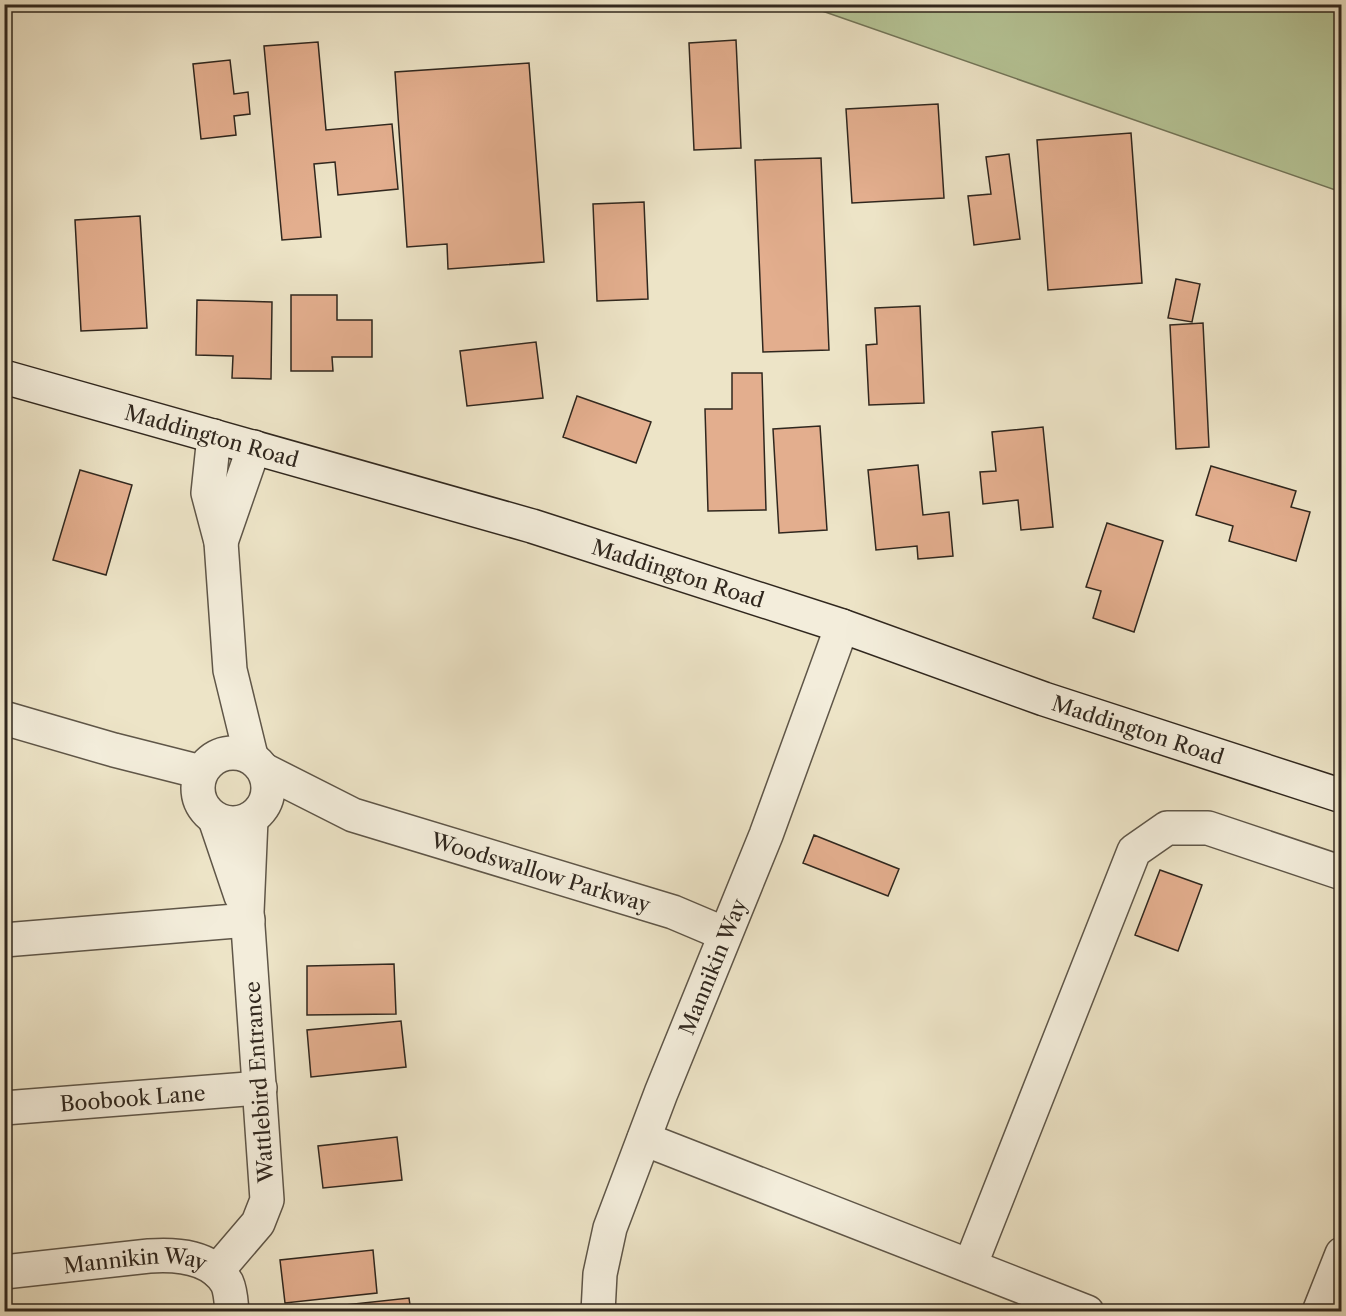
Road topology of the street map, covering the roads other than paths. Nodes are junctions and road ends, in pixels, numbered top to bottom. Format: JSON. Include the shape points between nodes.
{"nodes":[{"id":1,"x":4,"y":377,"type":"edge"},
{"id":2,"x":213,"y":436,"type":"junction"},
{"id":3,"x":254,"y":447,"type":"junction"},
{"id":4,"x":221,"y":542,"type":"junction"},
{"id":5,"x":842,"y":626,"type":"junction"},
{"id":6,"x":4,"y":718,"type":"edge"},
{"id":7,"x":225,"y":777,"type":"junction"},
{"id":8,"x":1341,"y":796,"type":"edge"},
{"id":9,"x":258,"y":812,"type":"junction"},
{"id":10,"x":353,"y":815,"type":"junction"},
{"id":11,"x":1341,"y":873,"type":"edge"},
{"id":12,"x":247,"y":916,"type":"junction"},
{"id":13,"x":725,"y":934,"type":"junction"},
{"id":14,"x":4,"y":940,"type":"edge"},
{"id":15,"x":260,"y":1088,"type":"junction"},
{"id":16,"x":4,"y":1108,"type":"edge"},
{"id":17,"x":644,"y":1139,"type":"junction"},
{"id":18,"x":1341,"y":1254,"type":"edge"},
{"id":19,"x":970,"y":1266,"type":"junction"},
{"id":20,"x":217,"y":1271,"type":"junction"},
{"id":21,"x":4,"y":1272,"type":"edge"},
{"id":22,"x":232,"y":1311,"type":"edge"},
{"id":23,"x":598,"y":1311,"type":"edge"},
{"id":24,"x":1087,"y":1311,"type":"edge"},
{"id":25,"x":1319,"y":1311,"type":"edge"}],
"edges":[{"from":1,"to":2,"type":"street","name":"Maddington Road"},
{"from":2,"to":3,"type":"street","name":"Maddington Road"},
{"from":2,"to":4,"type":"street","name":"Wattlebird Entrance","via":[[208,492]]},
{"from":3,"to":4,"type":"street","name":"Wattlebird Entrance"},
{"from":3,"to":5,"type":"street","name":"Maddington Road","via":[[532,526]]},
{"from":4,"to":7,"type":"street","name":"Wattlebird Entrance","via":[[230,670]]},
{"from":5,"to":8,"type":"street","name":"Maddington Road","via":[[1044,699]]},
{"from":5,"to":13,"type":"street","name":"Mannikin Way","via":[[766,835]]},
{"from":6,"to":7,"type":"street","name":"Woodswallow Parkway"},
{"from":7,"to":9,"type":"street","name":"Wattlebird Entrance","via":[[269,788]]},
{"from":7,"to":9,"type":"street","name":"Woodswallow Parkway","via":[[227,823],[239,823]]},
{"from":7,"to":10,"type":"street","name":"Woodswallow Parkway"},
{"from":7,"to":12,"type":"street","name":"Wattlebird Entrance"},
{"from":9,"to":10,"type":"street","name":"Woodswallow Parkway"},
{"from":9,"to":12,"type":"street","name":"Wattlebird Entrance"},
{"from":10,"to":13,"type":"street","name":"Woodswallow Parkway","via":[[673,912]]},
{"from":11,"to":19,"type":"street","via":[[1208,828],[1167,828],[1134,851]]},
{"from":12,"to":14,"type":"street"},
{"from":12,"to":15,"type":"street","name":"Wattlebird Entrance"},
{"from":13,"to":17,"type":"street","name":"Mannikin Way"},
{"from":15,"to":16,"type":"street","name":"Boobook Lane"},
{"from":15,"to":20,"type":"street","name":"Wattlebird Entrance","via":[[267,1200],[258,1223]]},
{"from":17,"to":19,"type":"street"},
{"from":17,"to":23,"type":"street","name":"Mannikin Way","via":[[610,1228],[600,1274]]},
{"from":18,"to":25,"type":"street"},
{"from":19,"to":24,"type":"street"},
{"from":20,"to":21,"type":"street","name":"Mannikin Way","via":[[198,1260],[168,1254]]},
{"from":20,"to":22,"type":"street","name":"Mannikin Way","via":[[231,1294]]}]}
